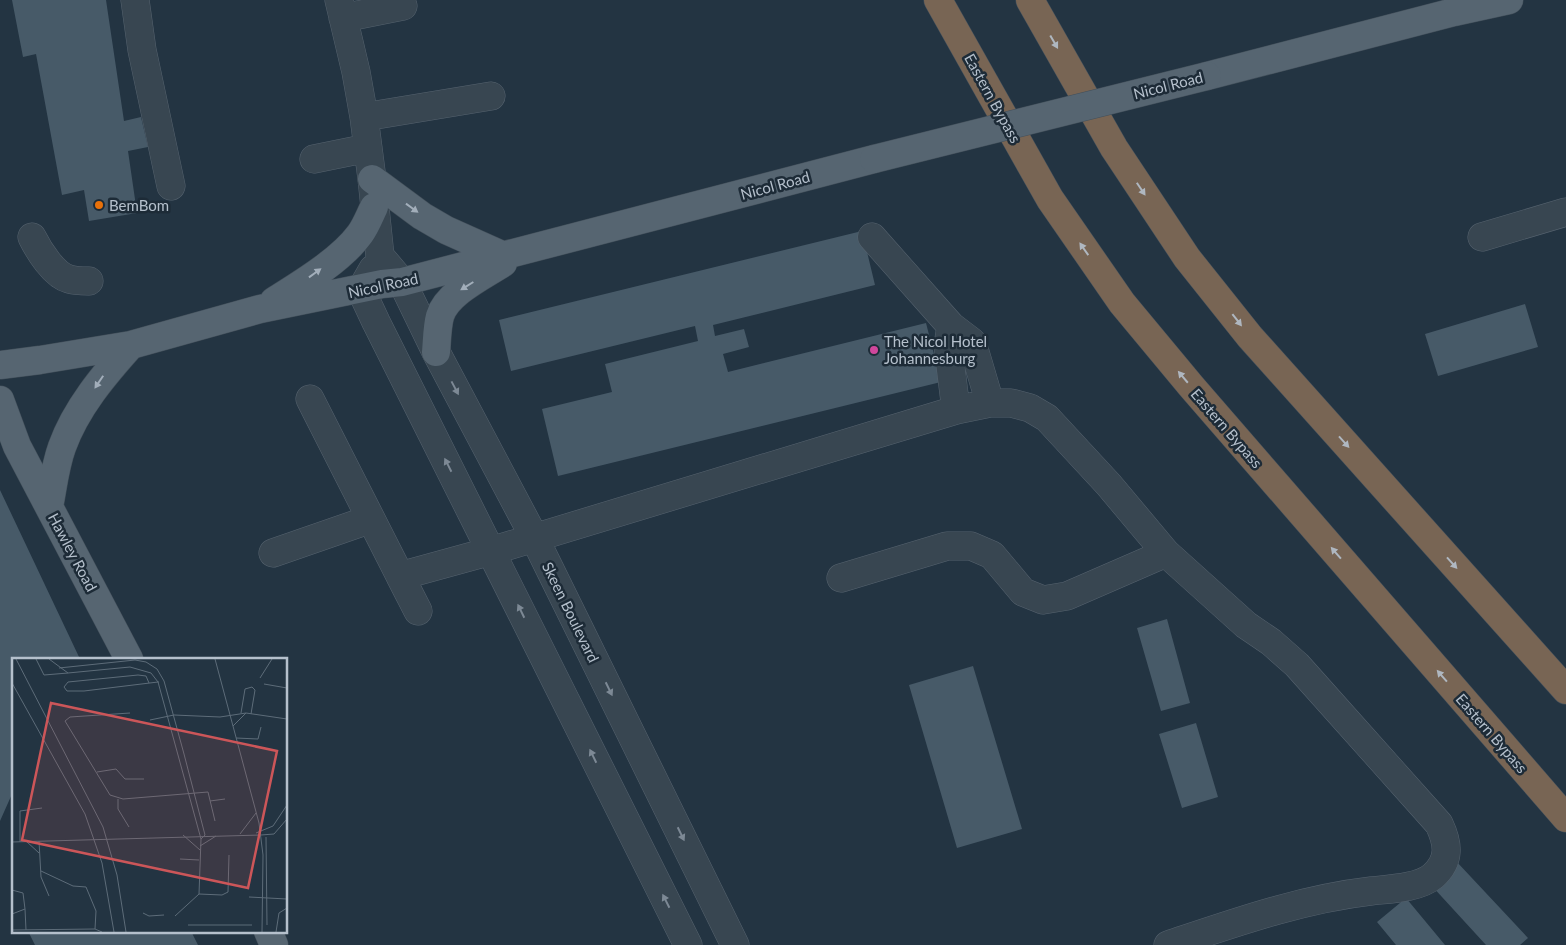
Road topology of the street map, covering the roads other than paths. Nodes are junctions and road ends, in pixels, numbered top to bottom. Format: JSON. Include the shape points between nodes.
{"nodes":[{"id":1,"x":136,"y":0,"type":"edge"},
{"id":2,"x":938,"y":0,"type":"edge"},
{"id":3,"x":1030,"y":0,"type":"edge"},
{"id":4,"x":1509,"y":0,"type":"edge"},
{"id":5,"x":403,"y":6,"type":"dead end"},
{"id":6,"x":1453,"y":6,"type":"edge"},
{"id":7,"x":341,"y":9,"type":"edge"},
{"id":8,"x":491,"y":96,"type":"dead end"},
{"id":9,"x":364,"y":117,"type":"junction"},
{"id":10,"x":368,"y":148,"type":"junction"},
{"id":11,"x":314,"y":159,"type":"dead end"},
{"id":12,"x":372,"y":180,"type":"junction"},
{"id":13,"x":171,"y":186,"type":"dead end"},
{"id":14,"x":374,"y":206,"type":"junction"},
{"id":15,"x":1566,"y":212,"type":"edge"},
{"id":16,"x":872,"y":237,"type":"dead end"},
{"id":17,"x":1482,"y":237,"type":"dead end"},
{"id":18,"x":32,"y":238,"type":"dead end"},
{"id":19,"x":513,"y":253,"type":"junction"},
{"id":20,"x":380,"y":256,"type":"junction"},
{"id":21,"x":89,"y":281,"type":"dead end"},
{"id":22,"x":402,"y":282,"type":"junction"},
{"id":23,"x":361,"y":290,"type":"junction"},
{"id":24,"x":260,"y":310,"type":"junction"},
{"id":25,"x":951,"y":326,"type":"junction"},
{"id":26,"x":130,"y":345,"type":"junction"},
{"id":27,"x":436,"y":352,"type":"junction"},
{"id":28,"x":40,"y":360,"type":"junction"},
{"id":29,"x":0,"y":366,"type":"edge"},
{"id":30,"x":0,"y":393,"type":"edge"},
{"id":31,"x":0,"y":400,"type":"edge"},
{"id":32,"x":310,"y":400,"type":"dead end"},
{"id":33,"x":990,"y":403,"type":"junction"},
{"id":34,"x":956,"y":410,"type":"junction"},
{"id":35,"x":8,"y":438,"type":"edge"},
{"id":36,"x":49,"y":507,"type":"junction"},
{"id":37,"x":371,"y":519,"type":"junction"},
{"id":38,"x":534,"y":538,"type":"junction"},
{"id":39,"x":491,"y":551,"type":"junction"},
{"id":40,"x":273,"y":553,"type":"dead end"},
{"id":41,"x":1166,"y":553,"type":"junction"},
{"id":42,"x":400,"y":576,"type":"junction"},
{"id":43,"x":841,"y":578,"type":"dead end"},
{"id":44,"x":418,"y":611,"type":"dead end"},
{"id":45,"x":128,"y":658,"type":"edge"},
{"id":46,"x":1566,"y":690,"type":"edge"},
{"id":47,"x":644,"y":760,"type":"junction"},
{"id":48,"x":613,"y":796,"type":"junction"},
{"id":49,"x":1566,"y":818,"type":"edge"},
{"id":50,"x":268,"y":932,"type":"edge"},
{"id":51,"x":274,"y":945,"type":"edge"},
{"id":52,"x":688,"y":945,"type":"edge"},
{"id":53,"x":735,"y":945,"type":"edge"},
{"id":54,"x":1168,"y":945,"type":"edge"}],
"edges":[{"from":1,"to":13,"type":"street","via":[[142,50]]},
{"from":49,"to":2,"type":"highway","name":"Eastern Bypass","one_way":true,"via":[[1122,303],[1050,199]]},
{"from":3,"to":46,"type":"highway","one_way":true,"via":[[1114,148],[1187,258],[1250,337]]},
{"from":4,"to":6,"type":"main road","name":"Nicol Road"},
{"from":5,"to":7,"type":"street"},
{"from":6,"to":19,"type":"main road","name":"Nicol Road","bridge":true,"via":[[1207,76]]},
{"from":7,"to":9,"type":"street"},
{"from":8,"to":9,"type":"street"},
{"from":9,"to":10,"type":"street"},
{"from":10,"to":11,"type":"street"},
{"from":10,"to":12,"type":"street"},
{"from":12,"to":14,"type":"street"},
{"from":12,"to":19,"type":"main road","one_way":true,"via":[[446,230]]},
{"from":14,"to":20,"type":"street"},
{"from":24,"to":14,"type":"main road","one_way":true,"via":[[337,258],[360,234]]},
{"from":15,"to":17,"type":"street"},
{"from":16,"to":25,"type":"street"},
{"from":18,"to":21,"type":"street","via":[[52,267],[68,279]]},
{"from":19,"to":22,"type":"main road","name":"Nicol Road"},
{"from":19,"to":27,"type":"main road","one_way":true,"via":[[446,303],[440,317]]},
{"from":20,"to":22,"type":"street","name":"Skeen Boulevard"},
{"from":20,"to":23,"type":"street"},
{"from":22,"to":23,"type":"main road","name":"Nicol Road"},
{"from":22,"to":27,"type":"street","name":"Skeen Boulevard"},
{"from":23,"to":24,"type":"main road","name":"Nicol Road"},
{"from":39,"to":23,"type":"street","one_way":true},
{"from":24,"to":26,"type":"main road","name":"Nicol Road"},
{"from":25,"to":33,"type":"street","via":[[972,342]]},
{"from":25,"to":34,"type":"street","via":[[948,346]]},
{"from":26,"to":28,"type":"main road","name":"Nicol Road"},
{"from":26,"to":36,"type":"main road","one_way":true,"via":[[103,377],[75,419],[61,449]]},
{"from":27,"to":38,"type":"street","name":"Skeen Boulevard","one_way":true},
{"from":28,"to":29,"type":"main road","name":"Nicol Road"},
{"from":28,"to":30,"type":"main road"},
{"from":31,"to":35,"type":"main road","name":"Hawley Road"},
{"from":32,"to":37,"type":"street"},
{"from":33,"to":34,"type":"street"},
{"from":33,"to":41,"type":"street","via":[[1011,403],[1030,408],[1047,418],[1109,484]]},
{"from":34,"to":38,"type":"street"},
{"from":35,"to":36,"type":"main road","name":"Hawley Road"},
{"from":36,"to":45,"type":"main road","name":"Hawley Road"},
{"from":37,"to":40,"type":"street"},
{"from":37,"to":42,"type":"street"},
{"from":38,"to":39,"type":"street"},
{"from":38,"to":47,"type":"street","name":"Skeen Boulevard","one_way":true},
{"from":39,"to":42,"type":"street"},
{"from":48,"to":39,"type":"street","one_way":true},
{"from":41,"to":43,"type":"street","via":[[1067,596],[1043,600],[1024,592],[992,555],[971,546],[946,546]]},
{"from":41,"to":54,"type":"street","via":[[1296,665],[1439,824],[1447,849],[1434,876],[1421,883],[1288,907]]},
{"from":42,"to":44,"type":"street"},
{"from":47,"to":48,"type":"street"},
{"from":47,"to":53,"type":"street","name":"Skeen Boulevard","one_way":true},
{"from":52,"to":48,"type":"street","one_way":true},
{"from":50,"to":51,"type":"main road"}]}
